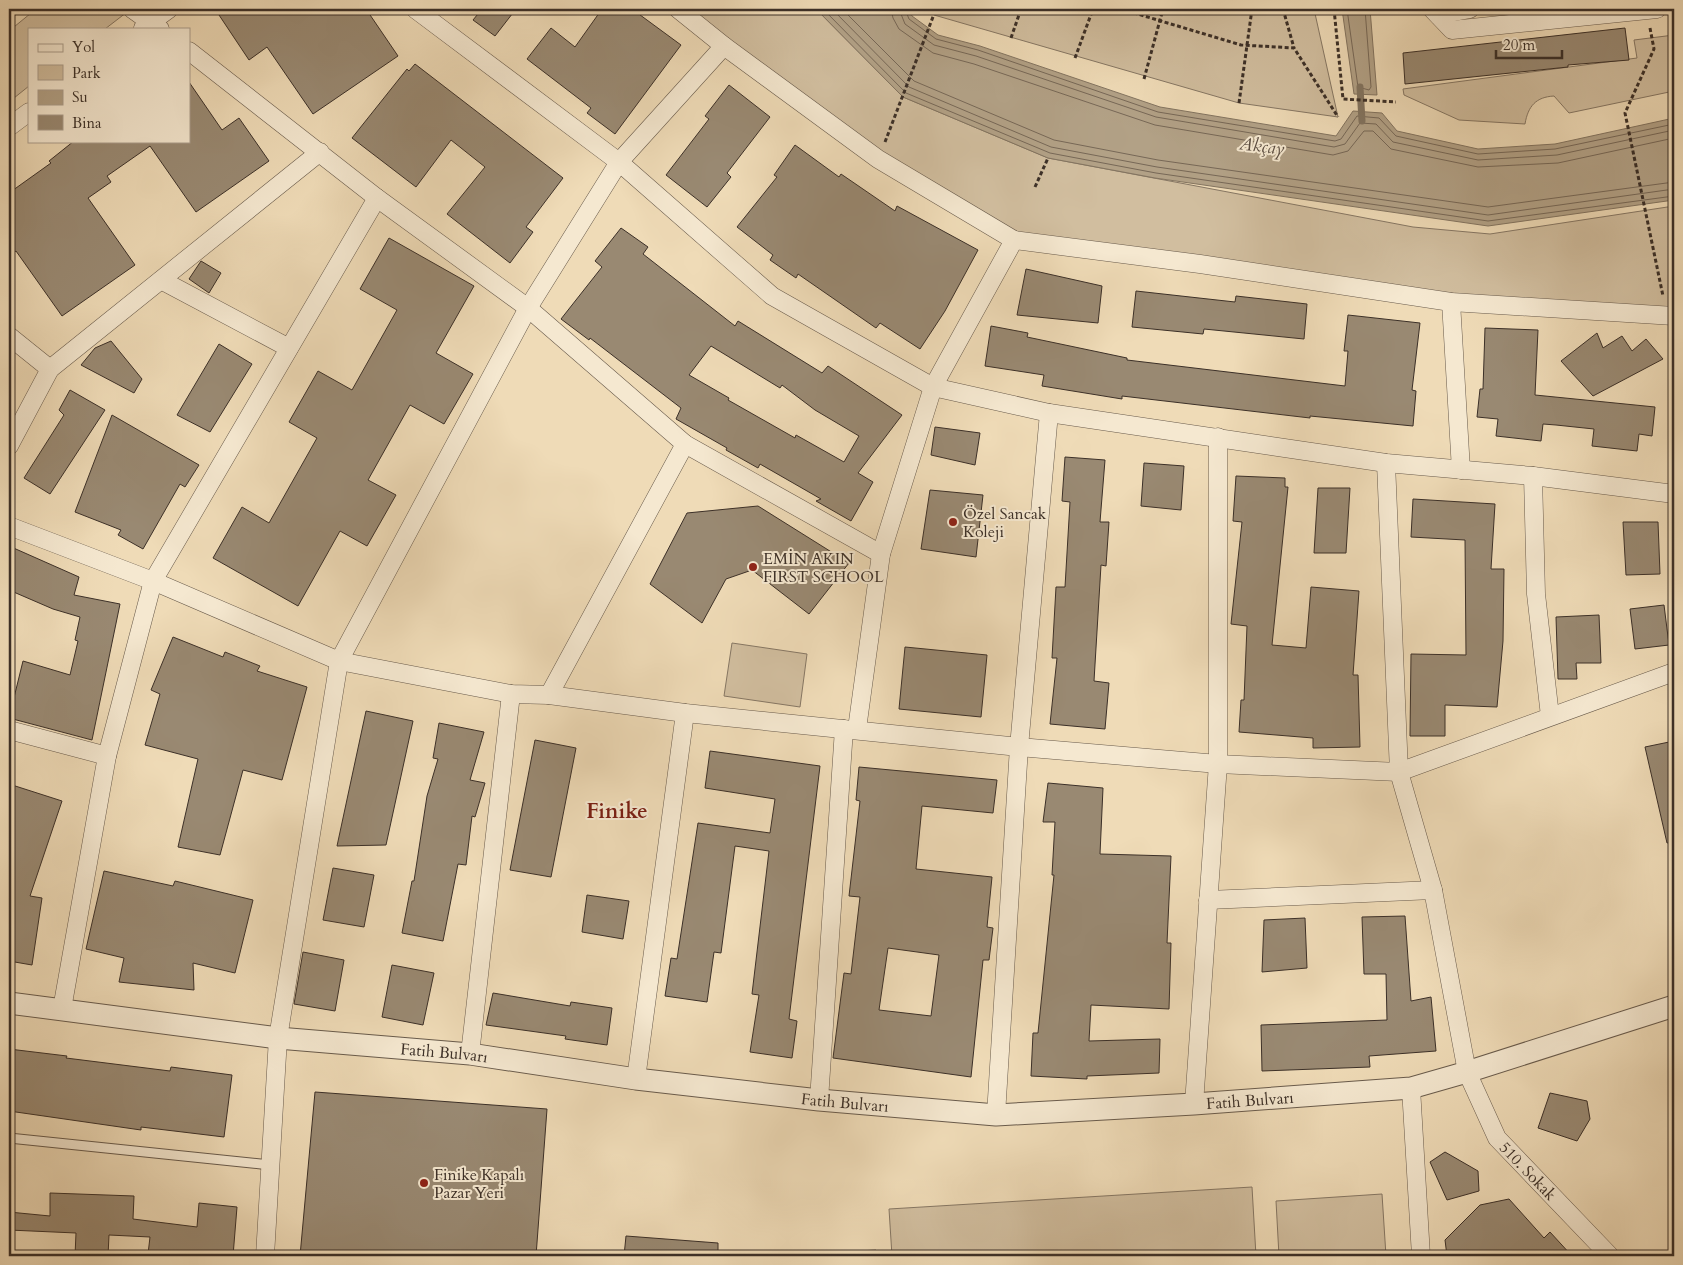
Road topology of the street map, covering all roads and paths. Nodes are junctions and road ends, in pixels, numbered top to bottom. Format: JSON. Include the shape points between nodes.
{"nodes":[{"id":1,"x":132,"y":9,"type":"edge"},
{"id":2,"x":169,"y":9,"type":"edge"},
{"id":3,"x":414,"y":9,"type":"edge"},
{"id":4,"x":678,"y":9,"type":"edge"},
{"id":5,"x":936,"y":9,"type":"edge"},
{"id":6,"x":1021,"y":9,"type":"edge"},
{"id":7,"x":1093,"y":9,"type":"edge"},
{"id":8,"x":1121,"y":9,"type":"edge"},
{"id":9,"x":1163,"y":9,"type":"edge"},
{"id":10,"x":1252,"y":9,"type":"edge"},
{"id":11,"x":1283,"y":9,"type":"edge"},
{"id":12,"x":1334,"y":9,"type":"edge"},
{"id":13,"x":1470,"y":9,"type":"edge"},
{"id":14,"x":1652,"y":10,"type":"edge"},
{"id":15,"x":1435,"y":12,"type":"edge"},
{"id":16,"x":1160,"y":20,"type":"junction"},
{"id":17,"x":151,"y":26,"type":"edge"},
{"id":18,"x":1010,"y":38,"type":"dead end"},
{"id":19,"x":724,"y":46,"type":"junction"},
{"id":20,"x":1247,"y":46,"type":"junction"},
{"id":21,"x":1294,"y":48,"type":"junction"},
{"id":22,"x":190,"y":52,"type":"edge"},
{"id":23,"x":1075,"y":58,"type":"dead end"},
{"id":24,"x":1144,"y":79,"type":"dead end"},
{"id":25,"x":1396,"y":102,"type":"dead end"},
{"id":26,"x":1239,"y":103,"type":"dead end"},
{"id":27,"x":28,"y":113,"type":"edge"},
{"id":28,"x":1338,"y":116,"type":"dead end"},
{"id":29,"x":9,"y":127,"type":"edge"},
{"id":30,"x":320,"y":152,"type":"junction"},
{"id":31,"x":1048,"y":158,"type":"dead end"},
{"id":32,"x":878,"y":159,"type":"junction"},
{"id":33,"x":619,"y":162,"type":"junction"},
{"id":34,"x":1035,"y":188,"type":"dead end"},
{"id":35,"x":377,"y":198,"type":"junction"},
{"id":36,"x":1014,"y":240,"type":"junction"},
{"id":37,"x":161,"y":280,"type":"junction"},
{"id":38,"x":1451,"y":302,"type":"junction"},
{"id":39,"x":528,"y":308,"type":"junction"},
{"id":40,"x":1671,"y":316,"type":"edge"},
{"id":41,"x":9,"y":336,"type":"edge"},
{"id":42,"x":289,"y":348,"type":"junction"},
{"id":43,"x":50,"y":369,"type":"junction"},
{"id":44,"x":934,"y":387,"type":"junction"},
{"id":45,"x":1049,"y":413,"type":"junction"},
{"id":46,"x":1218,"y":437,"type":"junction"},
{"id":47,"x":685,"y":444,"type":"junction"},
{"id":48,"x":9,"y":446,"type":"edge"},
{"id":49,"x":1386,"y":463,"type":"junction"},
{"id":50,"x":1461,"y":470,"type":"junction"},
{"id":51,"x":1533,"y":476,"type":"junction"},
{"id":52,"x":1674,"y":494,"type":"edge"},
{"id":53,"x":9,"y":526,"type":"edge"},
{"id":54,"x":881,"y":554,"type":"junction"},
{"id":55,"x":153,"y":581,"type":"junction"},
{"id":56,"x":339,"y":661,"type":"junction"},
{"id":57,"x":1674,"y":672,"type":"edge"},
{"id":58,"x":511,"y":694,"type":"junction"},
{"id":59,"x":548,"y":696,"type":"junction"},
{"id":60,"x":685,"y":713,"type":"junction"},
{"id":61,"x":1550,"y":716,"type":"junction"},
{"id":62,"x":851,"y":729,"type":"junction"},
{"id":63,"x":9,"y":730,"type":"edge"},
{"id":64,"x":1019,"y":747,"type":"junction"},
{"id":65,"x":107,"y":756,"type":"junction"},
{"id":66,"x":1218,"y":764,"type":"junction"},
{"id":67,"x":1400,"y":772,"type":"junction"},
{"id":68,"x":1433,"y":890,"type":"junction"},
{"id":69,"x":1208,"y":900,"type":"junction"},
{"id":70,"x":9,"y":1003,"type":"edge"},
{"id":71,"x":1674,"y":1006,"type":"edge"},
{"id":72,"x":62,"y":1009,"type":"junction"},
{"id":73,"x":278,"y":1038,"type":"junction"},
{"id":74,"x":470,"y":1054,"type":"junction"},
{"id":75,"x":1468,"y":1072,"type":"junction"},
{"id":76,"x":636,"y":1079,"type":"junction"},
{"id":77,"x":1411,"y":1088,"type":"junction"},
{"id":78,"x":819,"y":1100,"type":"junction"},
{"id":79,"x":1194,"y":1104,"type":"junction"},
{"id":80,"x":996,"y":1115,"type":"junction"},
{"id":81,"x":9,"y":1138,"type":"edge"},
{"id":82,"x":270,"y":1165,"type":"junction"},
{"id":83,"x":265,"y":1256,"type":"edge"},
{"id":84,"x":1421,"y":1256,"type":"edge"},
{"id":85,"x":1610,"y":1256,"type":"edge"}],
"edges":[{"from":1,"to":17,"type":"street"},
{"from":2,"to":17,"type":"street"},
{"from":3,"to":33,"type":"street"},
{"from":4,"to":19,"type":"street"},
{"from":5,"to":32,"type":"path"},
{"from":6,"to":18,"type":"path"},
{"from":7,"to":23,"type":"path"},
{"from":8,"to":16,"type":"path"},
{"from":9,"to":16,"type":"path"},
{"from":10,"to":20,"type":"path"},
{"from":11,"to":21,"type":"path"},
{"from":12,"to":25,"type":"path","via":[[1343,99]]},
{"from":13,"to":15,"type":"street"},
{"from":14,"to":15,"type":"street","via":[[1452,30]]},
{"from":14,"to":40,"type":"path","via":[[1654,49],[1625,113]]},
{"from":16,"to":20,"type":"path"},
{"from":16,"to":24,"type":"path"},
{"from":19,"to":32,"type":"street"},
{"from":19,"to":33,"type":"street"},
{"from":20,"to":21,"type":"path"},
{"from":20,"to":26,"type":"path"},
{"from":21,"to":28,"type":"path"},
{"from":22,"to":30,"type":"street"},
{"from":27,"to":29,"type":"street"},
{"from":30,"to":35,"type":"street"},
{"from":30,"to":37,"type":"street"},
{"from":31,"to":34,"type":"path"},
{"from":32,"to":36,"type":"street"},
{"from":33,"to":39,"type":"street"},
{"from":33,"to":44,"type":"street","via":[[772,296]]},
{"from":35,"to":39,"type":"street"},
{"from":35,"to":42,"type":"street"},
{"from":36,"to":38,"type":"street"},
{"from":36,"to":44,"type":"street"},
{"from":37,"to":42,"type":"street"},
{"from":37,"to":43,"type":"street"},
{"from":38,"to":40,"type":"street"},
{"from":38,"to":50,"type":"street"},
{"from":39,"to":47,"type":"street"},
{"from":39,"to":56,"type":"street"},
{"from":41,"to":43,"type":"street"},
{"from":42,"to":55,"type":"street"},
{"from":43,"to":48,"type":"street"},
{"from":44,"to":45,"type":"street"},
{"from":44,"to":54,"type":"street"},
{"from":45,"to":46,"type":"street"},
{"from":45,"to":64,"type":"street"},
{"from":46,"to":49,"type":"street"},
{"from":46,"to":66,"type":"street"},
{"from":47,"to":54,"type":"street"},
{"from":47,"to":59,"type":"street"},
{"from":49,"to":50,"type":"street"},
{"from":49,"to":67,"type":"street","name":"510. Sokak"},
{"from":50,"to":51,"type":"street"},
{"from":51,"to":52,"type":"street"},
{"from":51,"to":61,"type":"street","via":[[1536,594]]},
{"from":53,"to":55,"type":"street"},
{"from":54,"to":62,"type":"street"},
{"from":55,"to":56,"type":"street"},
{"from":55,"to":65,"type":"street"},
{"from":56,"to":58,"type":"street"},
{"from":56,"to":73,"type":"street"},
{"from":57,"to":61,"type":"street"},
{"from":58,"to":59,"type":"street"},
{"from":58,"to":74,"type":"street"},
{"from":59,"to":60,"type":"street"},
{"from":60,"to":62,"type":"street"},
{"from":60,"to":76,"type":"street"},
{"from":61,"to":67,"type":"street"},
{"from":62,"to":64,"type":"street"},
{"from":62,"to":78,"type":"street"},
{"from":63,"to":65,"type":"street"},
{"from":64,"to":66,"type":"street"},
{"from":64,"to":80,"type":"street"},
{"from":65,"to":72,"type":"street"},
{"from":66,"to":67,"type":"street"},
{"from":66,"to":69,"type":"street"},
{"from":67,"to":68,"type":"street","name":"510. Sokak"},
{"from":68,"to":69,"type":"street"},
{"from":68,"to":75,"type":"street","name":"510. Sokak"},
{"from":69,"to":79,"type":"street"},
{"from":70,"to":72,"type":"street","name":"Fatih Bulvarı"},
{"from":71,"to":75,"type":"street","name":"Fatih Bulvarı"},
{"from":72,"to":73,"type":"street","name":"Fatih Bulvarı"},
{"from":73,"to":74,"type":"street","name":"Fatih Bulvarı"},
{"from":73,"to":82,"type":"street"},
{"from":74,"to":76,"type":"street","name":"Fatih Bulvarı"},
{"from":75,"to":77,"type":"street","name":"Fatih Bulvarı"},
{"from":75,"to":85,"type":"street","name":"510. Sokak","via":[[1497,1138]]},
{"from":76,"to":78,"type":"street","name":"Fatih Bulvarı"},
{"from":77,"to":79,"type":"street","name":"Fatih Bulvarı"},
{"from":77,"to":84,"type":"street"},
{"from":78,"to":80,"type":"street","name":"Fatih Bulvarı"},
{"from":79,"to":80,"type":"street","name":"Fatih Bulvarı"},
{"from":81,"to":82,"type":"lane"},
{"from":82,"to":83,"type":"street"}]}
